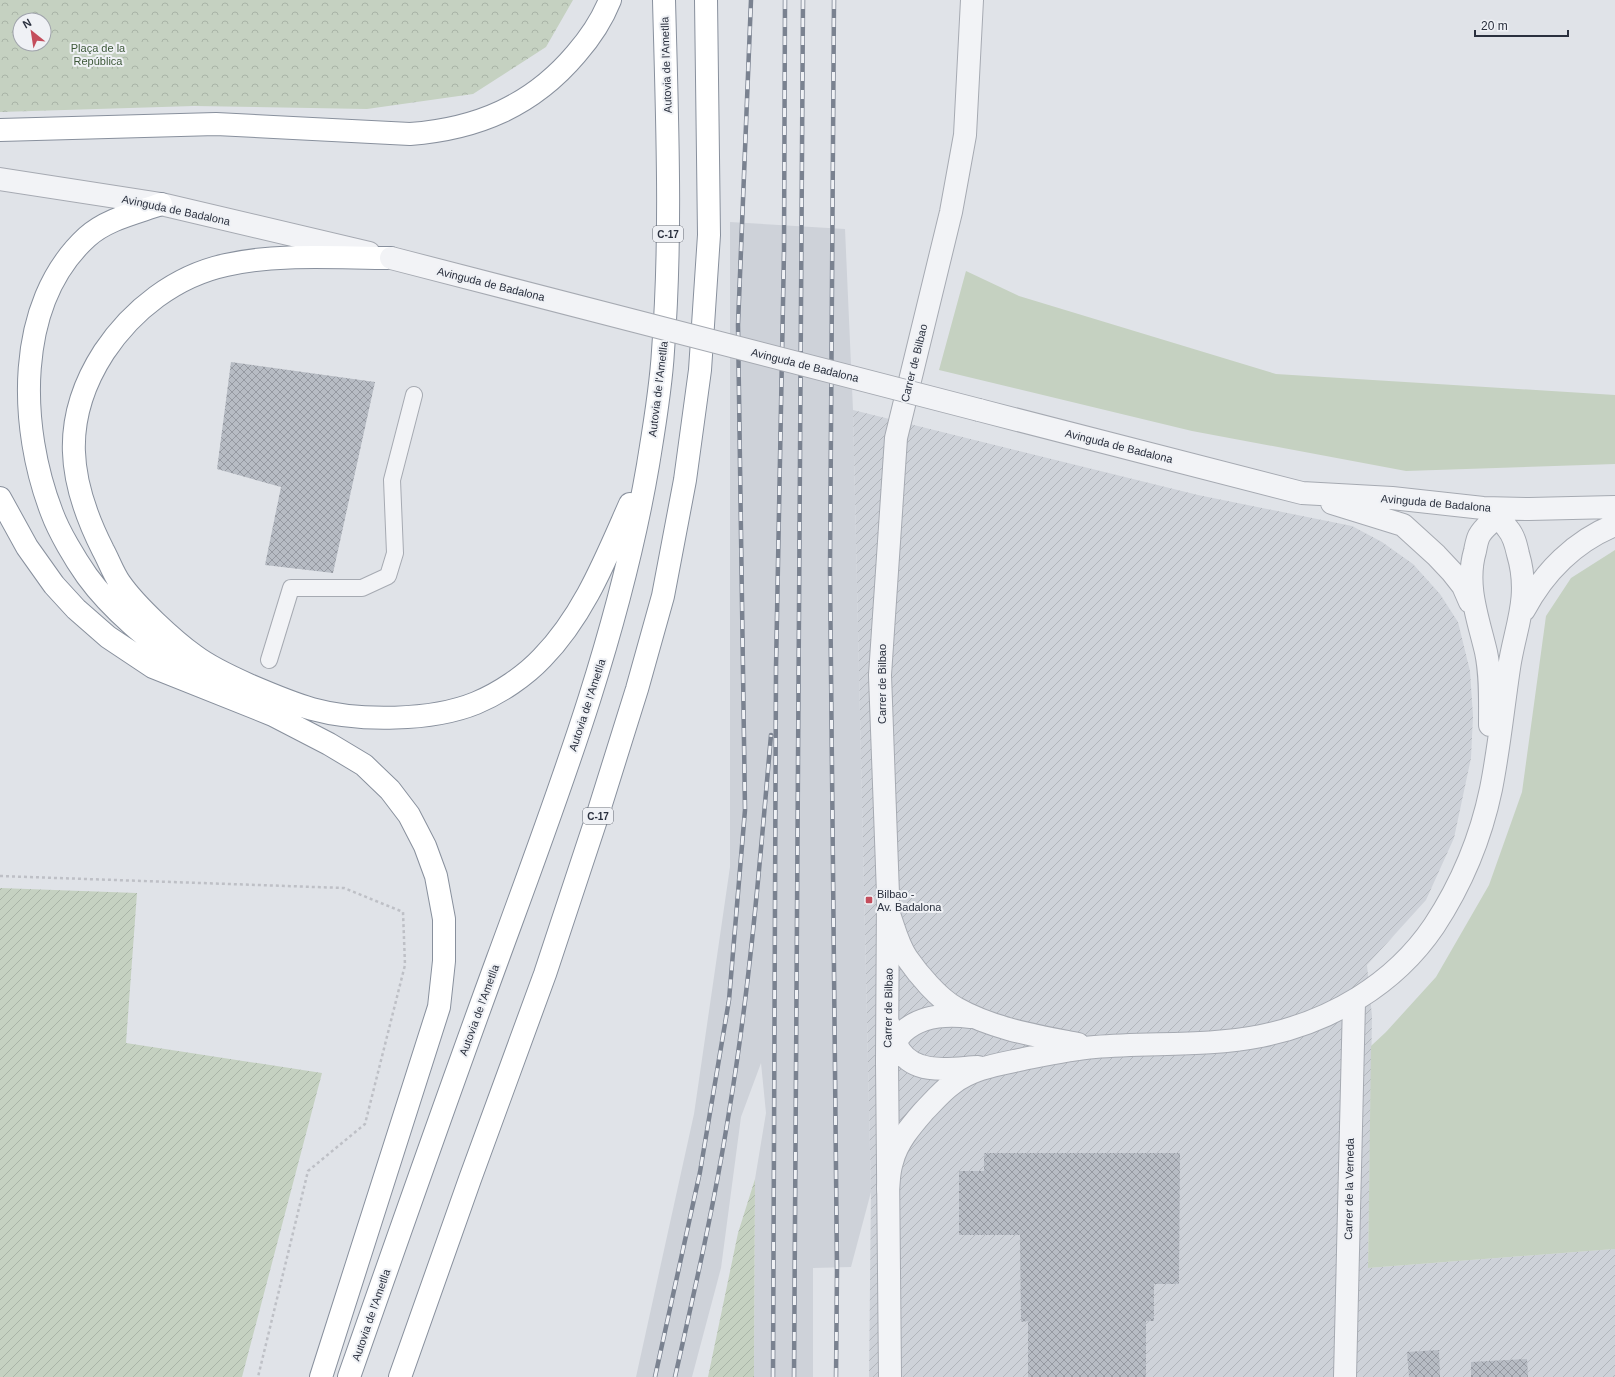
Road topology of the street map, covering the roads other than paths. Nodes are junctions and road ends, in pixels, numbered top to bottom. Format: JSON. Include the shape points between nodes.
{"nodes":[{"id":1,"x":610,"y":0,"type":"edge"},
{"id":2,"x":664,"y":0,"type":"edge"},
{"id":3,"x":706,"y":0,"type":"edge"},
{"id":4,"x":972,"y":0,"type":"edge"},
{"id":5,"x":0,"y":130,"type":"edge"},
{"id":6,"x":0,"y":179,"type":"edge"},
{"id":7,"x":161,"y":204,"type":"junction"},
{"id":8,"x":391,"y":258,"type":"junction"},
{"id":9,"x":414,"y":395,"type":"dead end"},
{"id":10,"x":648,"y":466,"type":"junction"},
{"id":11,"x":1302,"y":493,"type":"junction"},
{"id":12,"x":0,"y":498,"type":"edge"},
{"id":13,"x":1615,"y":507,"type":"edge"},
{"id":14,"x":1497,"y":511,"type":"junction"},
{"id":15,"x":1615,"y":525,"type":"edge"},
{"id":16,"x":1520,"y":616,"type":"junction"},
{"id":17,"x":1476,"y":617,"type":"junction"},
{"id":18,"x":269,"y":660,"type":"dead end"},
{"id":19,"x":218,"y":692,"type":"junction"},
{"id":20,"x":1491,"y":790,"type":"junction"},
{"id":21,"x":889,"y":914,"type":"junction"},
{"id":22,"x":1354,"y":1002,"type":"junction"},
{"id":23,"x":976,"y":1018,"type":"junction"},
{"id":24,"x":892,"y":1033,"type":"junction"},
{"id":25,"x":1095,"y":1047,"type":"junction"},
{"id":26,"x":989,"y":1066,"type":"junction"},
{"id":27,"x":888,"y":1189,"type":"junction"},
{"id":28,"x":321,"y":1377,"type":"edge"},
{"id":29,"x":349,"y":1377,"type":"edge"},
{"id":30,"x":400,"y":1377,"type":"edge"},
{"id":31,"x":890,"y":1377,"type":"edge"},
{"id":32,"x":1345,"y":1377,"type":"edge"}],
"edges":[{"from":1,"to":5,"type":"highway","via":[[586,42],[563,70],[541,89],[492,117],[437,132],[410,134],[216,124]]},
{"from":2,"to":10,"type":"highway","name":"Autovia de l'Ametlla","number":"C-17","via":[[669,164],[667,277],[663,354]]},
{"from":3,"to":30,"type":"highway","number":"C-17","via":[[709,235],[700,370],[676,530],[661,603],[637,689],[545,974]]},
{"from":4,"to":21,"type":"street","name":"Carrer de Bilbao","via":[[965,135],[951,212],[896,438],[880,676]]},
{"from":6,"to":7,"type":"street","name":"Avinguda de Badalona"},
{"from":7,"to":8,"type":"street","name":"Avinguda de Badalona"},
{"from":7,"to":19,"type":"highway","via":[[112,221],[88,236],[69,256],[53,280],[33,342],[28,379],[29,416],[34,451],[52,514],[87,575],[103,596],[149,640]]},
{"from":8,"to":10,"type":"highway","via":[[264,259],[224,265],[187,278],[137,312],[116,334],[93,369],[80,402],[75,428],[74,458],[78,490],[89,520],[120,582],[146,612],[195,656],[230,677],[273,696],[314,709],[354,716],[401,718],[476,703],[511,684],[541,660],[566,631],[602,567]]},
{"from":8,"to":11,"type":"street","name":"Avinguda de Badalona","bridge":true},
{"from":9,"to":18,"type":"lane","via":[[392,480],[395,553],[388,576],[362,588],[291,588]]},
{"from":10,"to":29,"type":"highway","name":"Autovia de l'Ametlla","number":"C-17","via":[[618,603],[592,696]]},
{"from":11,"to":14,"type":"street","name":"Avinguda de Badalona","via":[[1392,498]]},
{"from":11,"to":17,"type":"street","via":[[1403,525],[1452,572],[1462,586]]},
{"from":12,"to":19,"type":"highway","via":[[27,547],[54,585],[76,609],[102,632],[153,667]]},
{"from":13,"to":14,"type":"street","name":"Avinguda de Badalona"},
{"from":14,"to":16,"type":"street","via":[[1514,539],[1521,562],[1524,583]]},
{"from":14,"to":17,"type":"street","via":[[1479,536],[1472,561],[1470,581]]},
{"from":15,"to":16,"type":"street","via":[[1576,547],[1551,570],[1533,592]]},
{"from":16,"to":20,"type":"street","via":[[1511,656]]},
{"from":17,"to":20,"type":"street","via":[[1486,653],[1489,687]]},
{"from":19,"to":28,"type":"highway","via":[[273,715],[329,744],[364,765],[390,790],[409,816],[425,846],[436,876],[444,919],[444,961],[439,1007]]},
{"from":20,"to":22,"type":"street","via":[[1466,868],[1433,928],[1408,959]]},
{"from":21,"to":23,"type":"street","via":[[907,958],[923,978],[954,1008]]},
{"from":21,"to":24,"type":"street","name":"Carrer de Bilbao"},
{"from":22,"to":25,"type":"street","via":[[1299,1026],[1260,1036],[1224,1042]]},
{"from":22,"to":32,"type":"street","name":"Carrer de la Verneda"},
{"from":23,"to":24,"type":"street","via":[[941,1016],[925,1020],[903,1032]]},
{"from":23,"to":25,"type":"street","via":[[1032,1035]]},
{"from":24,"to":26,"type":"street","via":[[901,1052],[908,1060],[921,1067],[938,1069]]},
{"from":24,"to":27,"type":"street","name":"Carrer de Bilbao","via":[[887,1062]]},
{"from":25,"to":26,"type":"street"},
{"from":26,"to":27,"type":"street","via":[[953,1083],[911,1126],[900,1142],[892,1161]]},
{"from":27,"to":31,"type":"street","name":"Carrer de Bilbao"}]}
